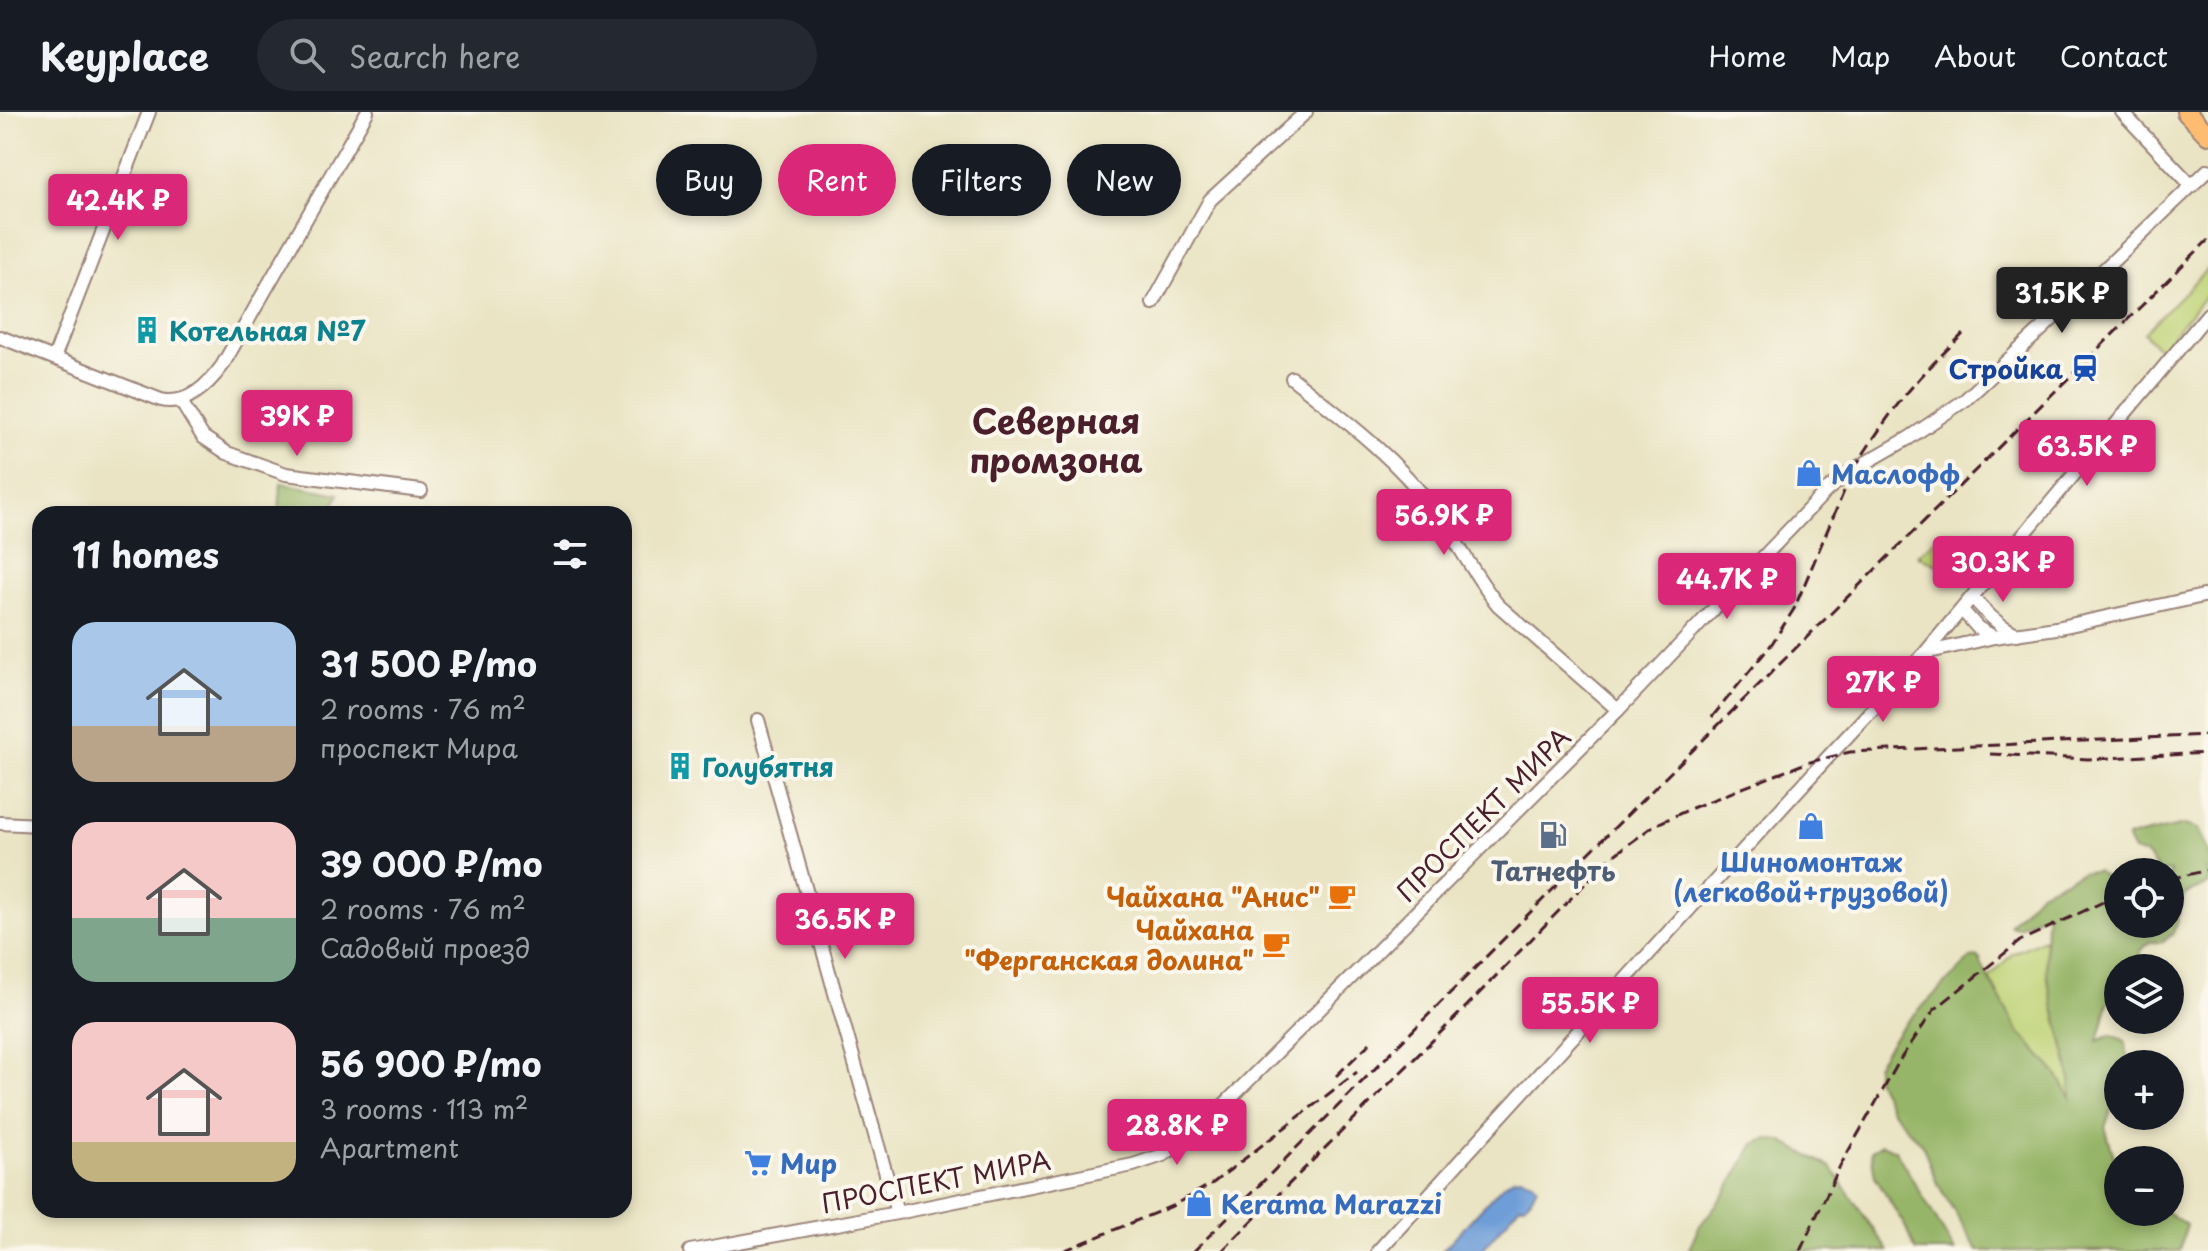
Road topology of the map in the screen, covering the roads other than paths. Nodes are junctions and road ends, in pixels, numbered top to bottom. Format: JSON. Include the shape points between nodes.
{"nodes":[{"id":1,"x":149,"y":112,"type":"edge"},
{"id":2,"x":367,"y":112,"type":"edge"},
{"id":3,"x":1306,"y":112,"type":"edge"},
{"id":4,"x":2122,"y":112,"type":"edge"},
{"id":5,"x":2186,"y":112,"type":"edge"},
{"id":6,"x":2208,"y":135,"type":"edge"},
{"id":7,"x":2208,"y":170,"type":"edge"},
{"id":8,"x":2192,"y":186,"type":"junction"},
{"id":9,"x":1153,"y":303,"type":"dead end"},
{"id":10,"x":2208,"y":314,"type":"edge"},
{"id":11,"x":0,"y":337,"type":"edge"},
{"id":12,"x":54,"y":358,"type":"junction"},
{"id":13,"x":1292,"y":378,"type":"dead end"},
{"id":14,"x":180,"y":400,"type":"junction"},
{"id":15,"x":421,"y":491,"type":"dead end"},
{"id":16,"x":2208,"y":595,"type":"edge"},
{"id":17,"x":1973,"y":598,"type":"junction"},
{"id":18,"x":1962,"y":610,"type":"junction"},
{"id":19,"x":2017,"y":634,"type":"junction"},
{"id":20,"x":1994,"y":637,"type":"junction"},
{"id":21,"x":1925,"y":653,"type":"junction"},
{"id":22,"x":1618,"y":710,"type":"junction"},
{"id":23,"x":758,"y":720,"type":"dead end"},
{"id":24,"x":0,"y":823,"type":"edge"},
{"id":25,"x":32,"y":825,"type":"edge"},
{"id":26,"x":897,"y":1213,"type":"junction"},
{"id":27,"x":690,"y":1251,"type":"edge"},
{"id":28,"x":1378,"y":1251,"type":"edge"}],
"edges":[{"from":1,"to":12,"type":"street"},
{"from":2,"to":14,"type":"street","via":[[222,366],[210,383]]},
{"from":3,"to":9,"type":"street","via":[[1210,200]]},
{"from":4,"to":8,"type":"street"},
{"from":5,"to":6,"type":"highway"},
{"from":7,"to":8,"type":"street","name":"ПРОСПЕКТ МИРА"},
{"from":8,"to":22,"type":"street","name":"ПРОСПЕКТ МИРА","via":[[1965,400],[1827,490]]},
{"from":10,"to":17,"type":"street"},
{"from":11,"to":12,"type":"street"},
{"from":12,"to":14,"type":"street","via":[[161,400]]},
{"from":13,"to":22,"type":"street","via":[[1377,447],[1431,505],[1498,605]]},
{"from":14,"to":15,"type":"street","via":[[203,437],[227,453],[286,474]]},
{"from":16,"to":19,"type":"street"},
{"from":17,"to":18,"type":"street"},
{"from":17,"to":19,"type":"street"},
{"from":18,"to":20,"type":"street"},
{"from":18,"to":21,"type":"street"},
{"from":19,"to":20,"type":"street"},
{"from":20,"to":21,"type":"street"},
{"from":21,"to":28,"type":"street"},
{"from":22,"to":26,"type":"street","name":"ПРОСПЕКТ МИРА","via":[[1193,1136],[1163,1155],[1133,1165]]},
{"from":23,"to":26,"type":"street"},
{"from":24,"to":25,"type":"street"},
{"from":26,"to":27,"type":"street","name":"ПРОСПЕКТ МИРА"}]}
